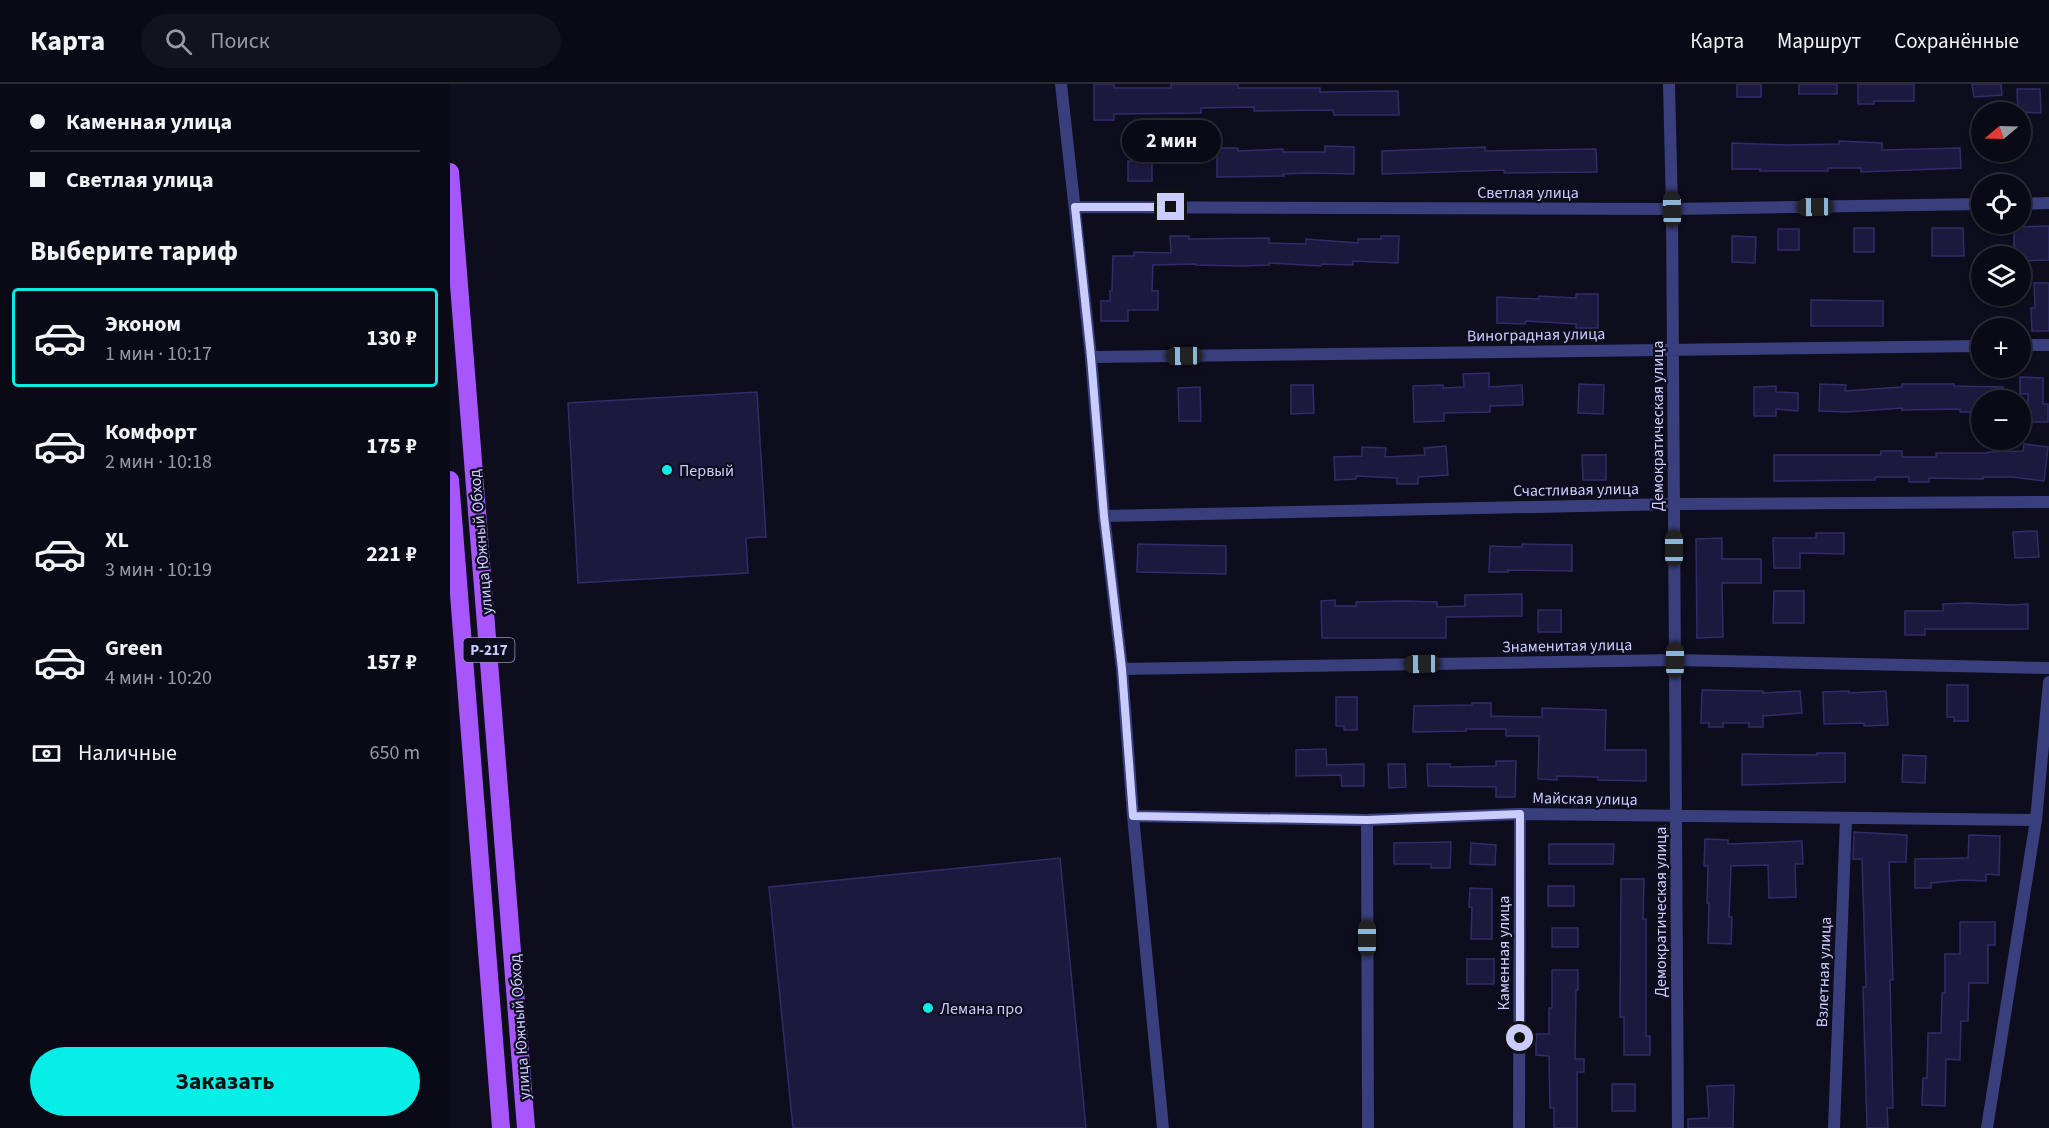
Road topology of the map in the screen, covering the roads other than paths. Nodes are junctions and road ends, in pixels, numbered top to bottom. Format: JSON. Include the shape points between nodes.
{"nodes":[{"id":1,"x":1061,"y":84,"type":"edge"},
{"id":2,"x":1669,"y":84,"type":"edge"},
{"id":3,"x":450,"y":172,"type":"edge"},
{"id":4,"x":2049,"y":203,"type":"edge"},
{"id":5,"x":1971,"y":204,"type":"edge"},
{"id":6,"x":2031,"y":204,"type":"edge"},
{"id":7,"x":1075,"y":207,"type":"junction"},
{"id":8,"x":1672,"y":209,"type":"junction"},
{"id":9,"x":2031,"y":345,"type":"edge"},
{"id":10,"x":2049,"y":345,"type":"edge"},
{"id":11,"x":1971,"y":346,"type":"edge"},
{"id":12,"x":1673,"y":349,"type":"junction"},
{"id":13,"x":1091,"y":357,"type":"junction"},
{"id":14,"x":450,"y":480,"type":"edge"},
{"id":15,"x":2049,"y":502,"type":"edge"},
{"id":16,"x":1674,"y":504,"type":"junction"},
{"id":17,"x":1104,"y":516,"type":"junction"},
{"id":18,"x":1675,"y":660,"type":"junction"},
{"id":19,"x":2049,"y":668,"type":"edge"},
{"id":20,"x":1122,"y":669,"type":"junction"},
{"id":21,"x":2049,"y":682,"type":"edge"},
{"id":22,"x":1520,"y":814,"type":"junction"},
{"id":23,"x":1133,"y":816,"type":"junction"},
{"id":24,"x":1676,"y":816,"type":"junction"},
{"id":25,"x":1846,"y":818,"type":"junction"},
{"id":26,"x":1367,"y":820,"type":"junction"},
{"id":27,"x":2036,"y":820,"type":"junction"},
{"id":28,"x":501,"y":1128,"type":"edge"},
{"id":29,"x":526,"y":1128,"type":"edge"},
{"id":30,"x":1163,"y":1128,"type":"edge"},
{"id":31,"x":1368,"y":1128,"type":"edge"},
{"id":32,"x":1520,"y":1128,"type":"edge"},
{"id":33,"x":1678,"y":1128,"type":"edge"},
{"id":34,"x":1834,"y":1128,"type":"edge"},
{"id":35,"x":1987,"y":1128,"type":"edge"}],
"edges":[{"from":1,"to":7,"type":"street"},
{"from":2,"to":8,"type":"street","name":"Демократическая улица"},
{"from":3,"to":29,"type":"main road","name":"улица Южный Обход","number":"Р-217"},
{"from":4,"to":6,"type":"street"},
{"from":5,"to":8,"type":"street","name":"Светлая улица"},
{"from":7,"to":8,"type":"street","name":"Светлая улица"},
{"from":7,"to":13,"type":"street"},
{"from":8,"to":12,"type":"street","name":"Демократическая улица"},
{"from":9,"to":10,"type":"street"},
{"from":11,"to":12,"type":"street","name":"Виноградная улица"},
{"from":12,"to":13,"type":"street","name":"Виноградная улица"},
{"from":12,"to":16,"type":"street","name":"Демократическая улица"},
{"from":13,"to":17,"type":"street"},
{"from":14,"to":28,"type":"main road","name":"улица Южный Обход","number":"Р-217"},
{"from":15,"to":16,"type":"street","name":"Счастливая улица"},
{"from":16,"to":17,"type":"street","name":"Счастливая улица"},
{"from":16,"to":18,"type":"street","name":"Демократическая улица"},
{"from":17,"to":20,"type":"street"},
{"from":18,"to":19,"type":"street","name":"Знаменитая улица"},
{"from":18,"to":20,"type":"street","name":"Знаменитая улица"},
{"from":18,"to":24,"type":"street","name":"Демократическая улица"},
{"from":20,"to":23,"type":"street"},
{"from":21,"to":27,"type":"street"},
{"from":22,"to":24,"type":"street","name":"Майская улица"},
{"from":22,"to":26,"type":"street","name":"Майская улица"},
{"from":22,"to":32,"type":"street","name":"Каменная улица"},
{"from":23,"to":26,"type":"street","name":"Майская улица"},
{"from":23,"to":30,"type":"street"},
{"from":24,"to":25,"type":"street","name":"Майская улица"},
{"from":24,"to":33,"type":"street","name":"Демократическая улица"},
{"from":25,"to":27,"type":"street","name":"Майская улица"},
{"from":25,"to":34,"type":"street","name":"Взлетная улица"},
{"from":26,"to":31,"type":"street"},
{"from":27,"to":35,"type":"street"}]}
